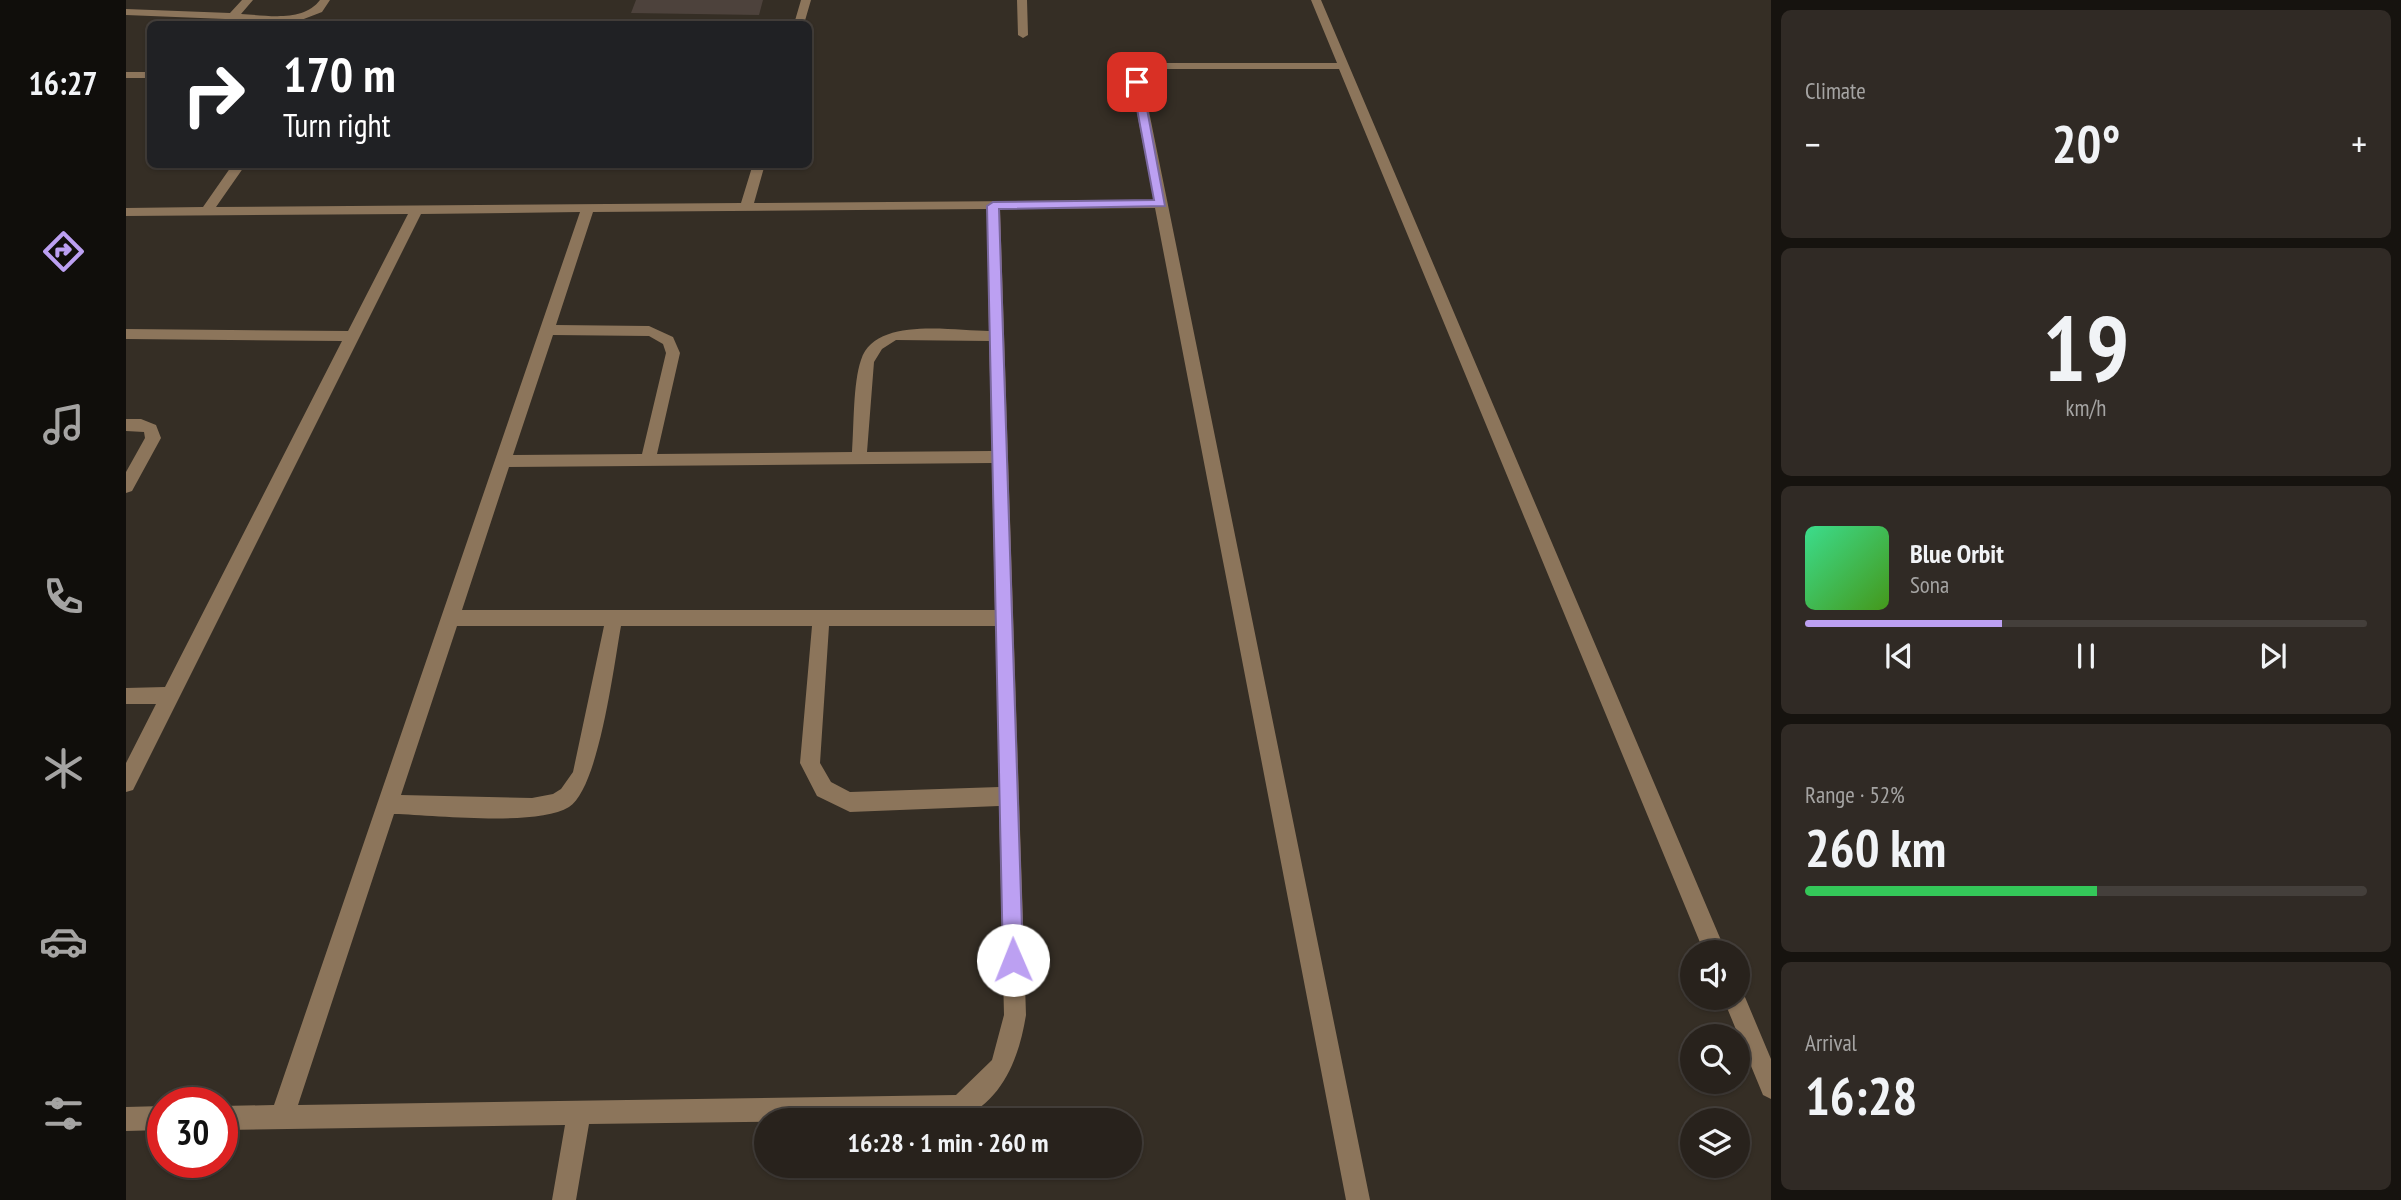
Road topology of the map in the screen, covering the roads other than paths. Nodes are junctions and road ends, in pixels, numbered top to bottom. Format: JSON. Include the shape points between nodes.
{"nodes":[{"id":1,"x":185,"y":0,"type":"edge"},
{"id":2,"x":248,"y":0,"type":"edge"},
{"id":3,"x":325,"y":0,"type":"edge"},
{"id":4,"x":806,"y":0,"type":"edge"},
{"id":5,"x":1022,"y":0,"type":"edge"},
{"id":6,"x":1316,"y":0,"type":"edge"},
{"id":7,"x":126,"y":12,"type":"edge"},
{"id":8,"x":171,"y":14,"type":"junction"},
{"id":9,"x":233,"y":16,"type":"junction"},
{"id":10,"x":800,"y":21,"type":"edge"},
{"id":11,"x":1023,"y":35,"type":"dead end"},
{"id":12,"x":1344,"y":66,"type":"junction"},
{"id":13,"x":126,"y":75,"type":"edge"},
{"id":14,"x":147,"y":75,"type":"edge"},
{"id":15,"x":237,"y":168,"type":"edge"},
{"id":16,"x":758,"y":168,"type":"edge"},
{"id":17,"x":1161,"y":204,"type":"junction"},
{"id":18,"x":993,"y":206,"type":"junction"},
{"id":19,"x":746,"y":208,"type":"junction"},
{"id":20,"x":588,"y":209,"type":"junction"},
{"id":21,"x":416,"y":210,"type":"junction"},
{"id":22,"x":126,"y":212,"type":"edge"},
{"id":23,"x":206,"y":212,"type":"junction"},
{"id":24,"x":547,"y":330,"type":"junction"},
{"id":25,"x":126,"y":334,"type":"edge"},
{"id":26,"x":352,"y":336,"type":"junction"},
{"id":27,"x":996,"y":336,"type":"junction"},
{"id":28,"x":126,"y":425,"type":"edge"},
{"id":29,"x":999,"y":457,"type":"junction"},
{"id":30,"x":859,"y":458,"type":"junction"},
{"id":31,"x":648,"y":460,"type":"junction"},
{"id":32,"x":503,"y":461,"type":"junction"},
{"id":33,"x":126,"y":487,"type":"edge"},
{"id":34,"x":450,"y":618,"type":"junction"},
{"id":35,"x":614,"y":618,"type":"junction"},
{"id":36,"x":821,"y":618,"type":"junction"},
{"id":37,"x":1004,"y":618,"type":"junction"},
{"id":38,"x":126,"y":695,"type":"edge"},
{"id":39,"x":171,"y":695,"type":"junction"},
{"id":40,"x":126,"y":783,"type":"edge"},
{"id":41,"x":1009,"y":796,"type":"junction"},
{"id":42,"x":388,"y":804,"type":"junction"},
{"id":43,"x":1710,"y":940,"type":"edge"},
{"id":44,"x":1739,"y":1010,"type":"edge"},
{"id":45,"x":1771,"y":1087,"type":"edge"},
{"id":46,"x":579,"y":1113,"type":"junction"},
{"id":47,"x":282,"y":1116,"type":"junction"},
{"id":48,"x":238,"y":1117,"type":"edge"},
{"id":49,"x":147,"y":1118,"type":"edge"},
{"id":50,"x":126,"y":1119,"type":"edge"},
{"id":51,"x":564,"y":1200,"type":"edge"},
{"id":52,"x":1358,"y":1200,"type":"edge"}],
"edges":[{"from":1,"to":8,"type":"street"},
{"from":2,"to":9,"type":"street"},
{"from":3,"to":9,"type":"street","via":[[318,10],[296,19]]},
{"from":4,"to":10,"type":"street"},
{"from":5,"to":11,"type":"street"},
{"from":6,"to":12,"type":"street"},
{"from":7,"to":8,"type":"street"},
{"from":8,"to":9,"type":"street"},
{"from":12,"to":17,"type":"street","via":[[1147,69],[1137,82]]},
{"from":12,"to":43,"type":"street"},
{"from":13,"to":14,"type":"street"},
{"from":15,"to":23,"type":"street"},
{"from":16,"to":19,"type":"street"},
{"from":17,"to":18,"type":"street"},
{"from":17,"to":52,"type":"street"},
{"from":18,"to":19,"type":"street"},
{"from":18,"to":27,"type":"street"},
{"from":19,"to":20,"type":"street"},
{"from":20,"to":21,"type":"street"},
{"from":20,"to":24,"type":"street"},
{"from":21,"to":23,"type":"street"},
{"from":21,"to":26,"type":"street"},
{"from":22,"to":23,"type":"street"},
{"from":24,"to":31,"type":"street","via":[[649,331],[671,342],[673,353]]},
{"from":24,"to":32,"type":"street"},
{"from":25,"to":26,"type":"street"},
{"from":26,"to":39,"type":"street"},
{"from":27,"to":29,"type":"street"},
{"from":27,"to":30,"type":"street","via":[[894,335],[879,342],[867,362]]},
{"from":28,"to":33,"type":"street","via":[[151,429],[153,438]]},
{"from":29,"to":30,"type":"street"},
{"from":29,"to":37,"type":"street"},
{"from":30,"to":31,"type":"street"},
{"from":31,"to":32,"type":"street"},
{"from":32,"to":34,"type":"street"},
{"from":34,"to":35,"type":"street"},
{"from":34,"to":42,"type":"street"},
{"from":35,"to":36,"type":"street"},
{"from":35,"to":42,"type":"street","via":[[582,774],[571,796],[555,805],[531,808]]},
{"from":36,"to":37,"type":"street"},
{"from":36,"to":41,"type":"street","via":[[810,763],[828,796],[850,802]]},
{"from":37,"to":41,"type":"street"},
{"from":38,"to":39,"type":"street"},
{"from":39,"to":40,"type":"street"},
{"from":41,"to":46,"type":"street","via":[[1015,1015],[1009,1053],[990,1083],[960,1107]]},
{"from":42,"to":47,"type":"street"},
{"from":44,"to":45,"type":"street"},
{"from":46,"to":47,"type":"street"},
{"from":46,"to":51,"type":"street"},
{"from":47,"to":48,"type":"street"},
{"from":49,"to":50,"type":"street"}]}
